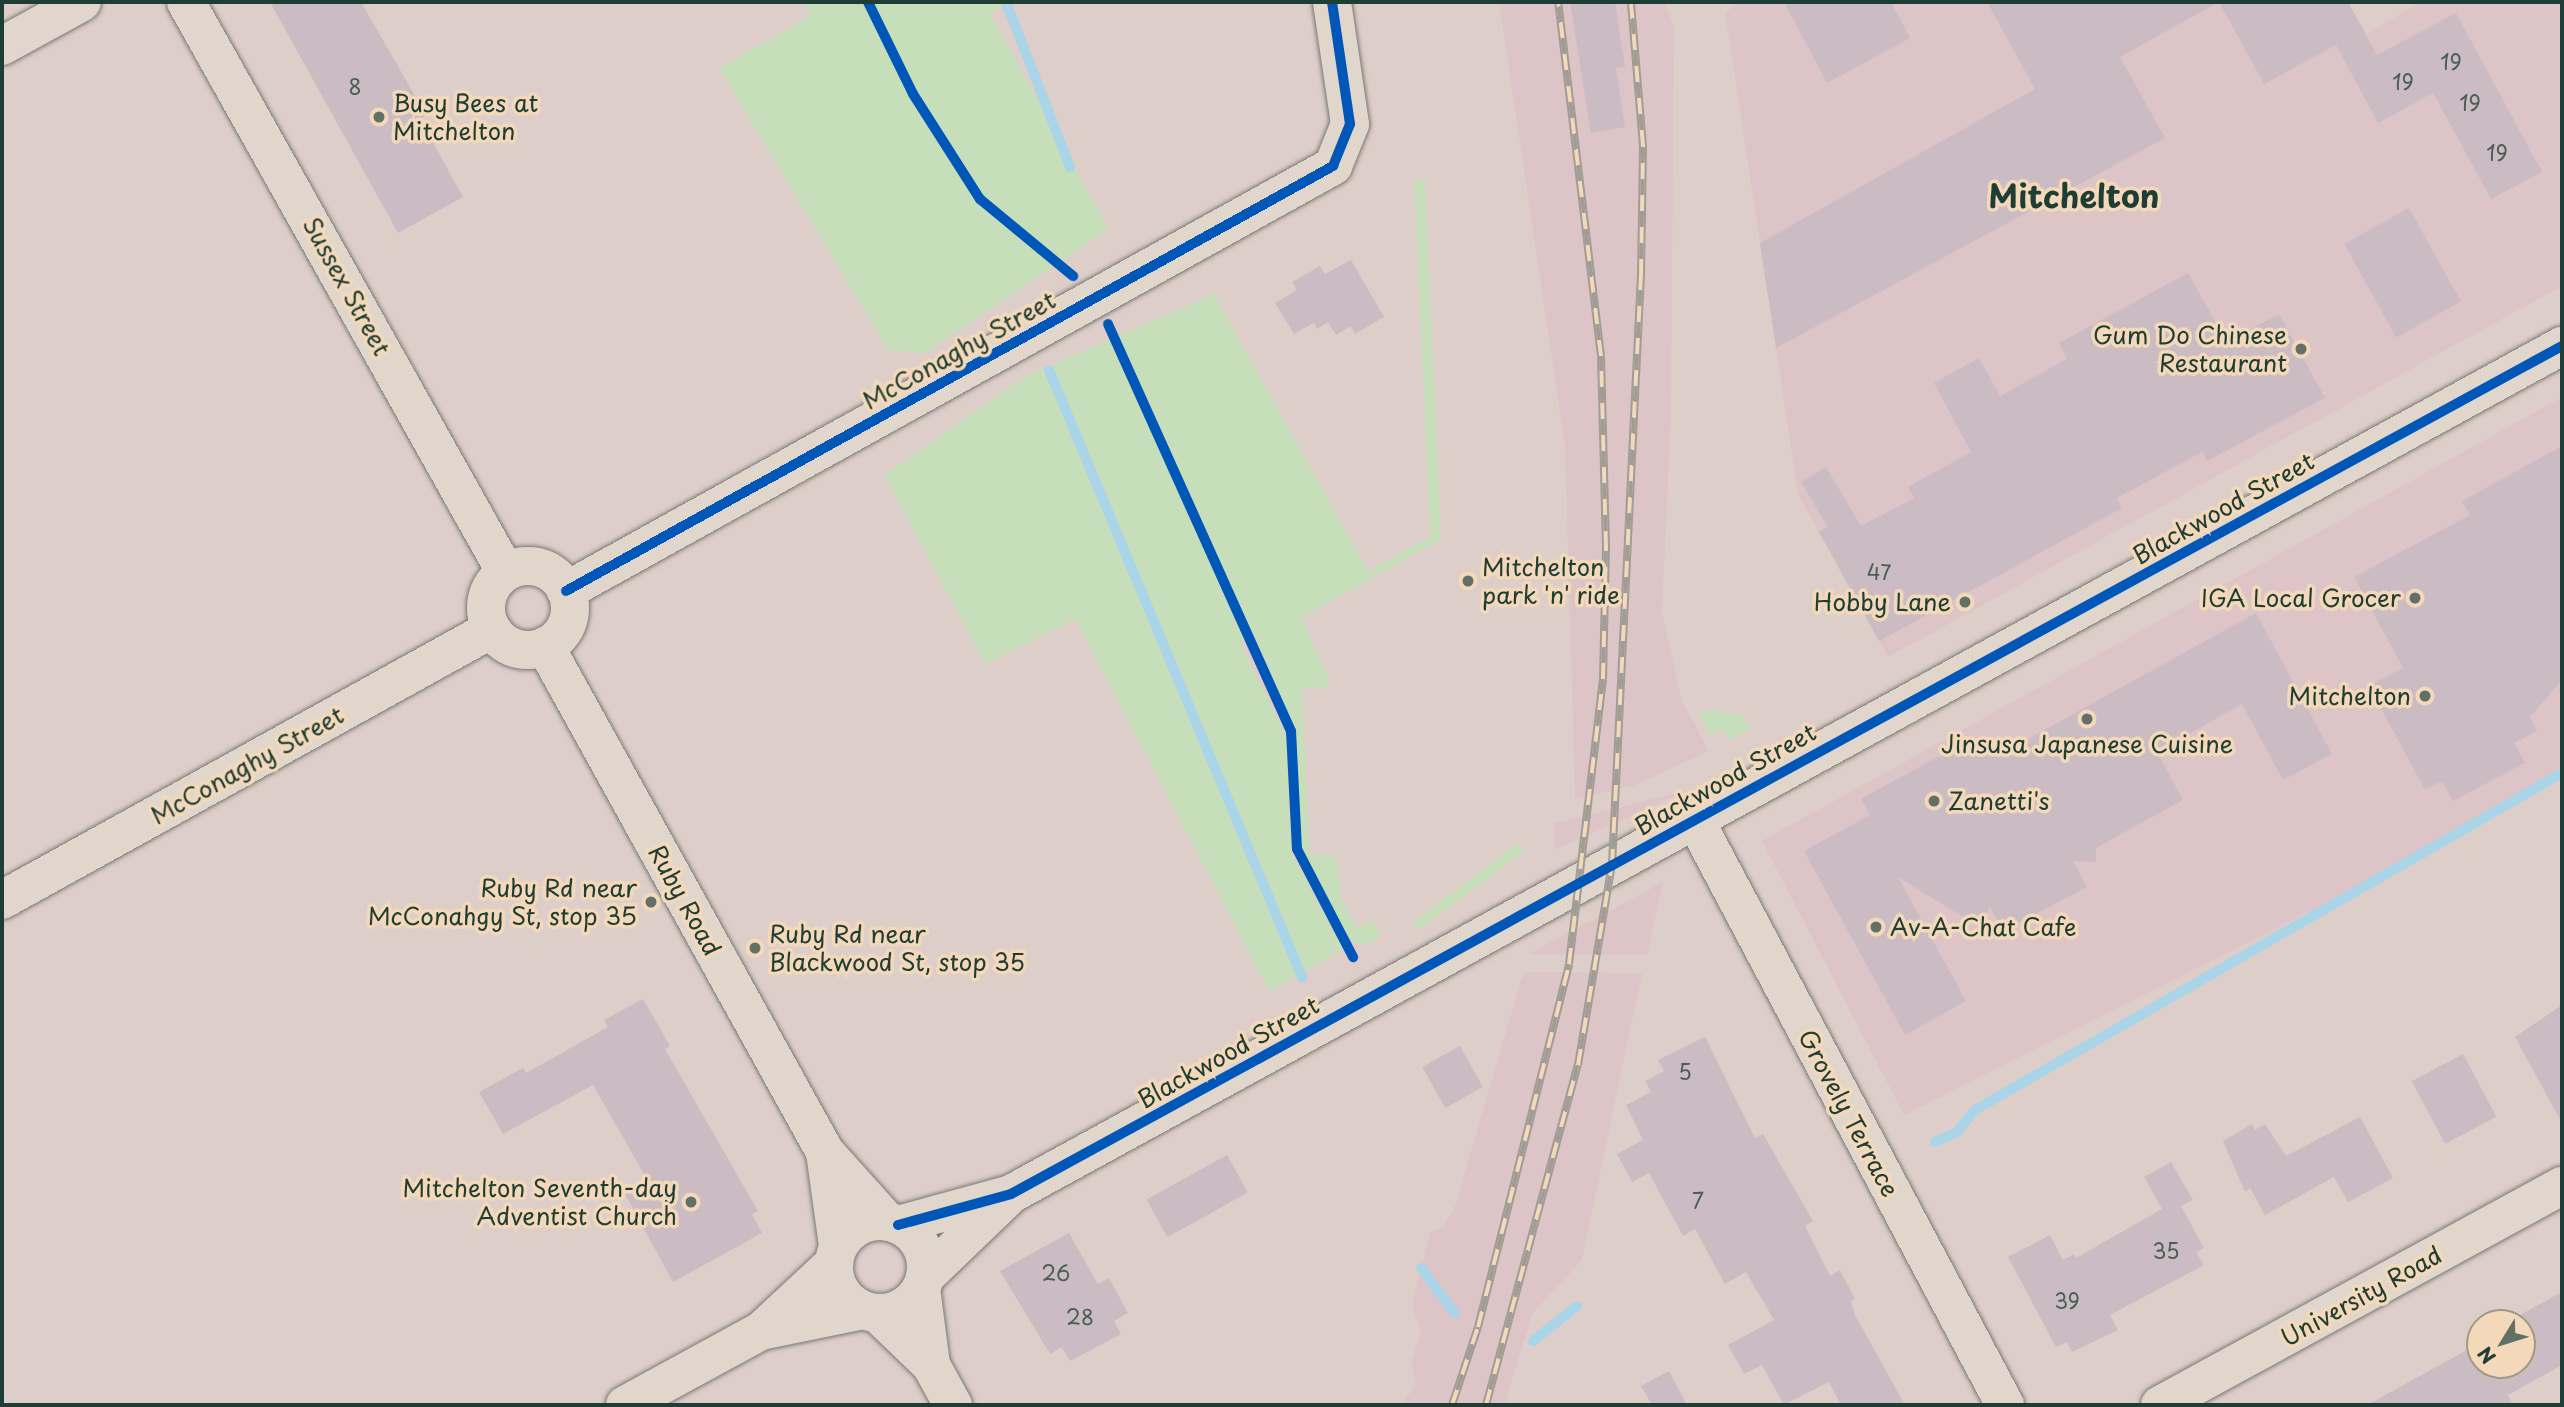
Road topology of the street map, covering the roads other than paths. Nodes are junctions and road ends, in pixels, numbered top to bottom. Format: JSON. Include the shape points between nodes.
{"nodes":[{"id":1,"x":82,"y":2,"type":"edge"},
{"id":2,"x":186,"y":2,"type":"edge"},
{"id":3,"x":1332,"y":2,"type":"edge"},
{"id":4,"x":2,"y":46,"type":"edge"},
{"id":5,"x":2562,"y":346,"type":"edge"},
{"id":6,"x":505,"y":571,"type":"junction"},
{"id":7,"x":566,"y":591,"type":"junction"},
{"id":8,"x":492,"y":629,"type":"junction"},
{"id":9,"x":545,"y":646,"type":"junction"},
{"id":10,"x":1695,"y":820,"type":"junction"},
{"id":11,"x":2,"y":900,"type":"edge"},
{"id":12,"x":825,"y":1152,"type":"junction"},
{"id":13,"x":2562,"y":1186,"type":"edge"},
{"id":14,"x":1011,"y":1194,"type":"junction"},
{"id":15,"x":893,"y":1223,"type":"junction"},
{"id":16,"x":836,"y":1254,"type":"junction"},
{"id":17,"x":923,"y":1282,"type":"junction"},
{"id":18,"x":870,"y":1312,"type":"junction"},
{"id":19,"x":761,"y":1331,"type":"junction"},
{"id":20,"x":931,"y":1365,"type":"junction"},
{"id":21,"x":625,"y":1405,"type":"edge"},
{"id":22,"x":953,"y":1405,"type":"edge"},
{"id":23,"x":2006,"y":1405,"type":"edge"},
{"id":24,"x":2160,"y":1405,"type":"edge"}],
"edges":[{"from":1,"to":4,"type":"street"},
{"from":2,"to":6,"type":"street","name":"Sussex Street"},
{"from":3,"to":7,"type":"street","name":"McConaghy Street","via":[[1350,124],[1333,166]]},
{"from":5,"to":10,"type":"street","name":"Blackwood Street"},
{"from":6,"to":7,"type":"street","via":[[535,566],[553,575]]},
{"from":6,"to":8,"type":"street","via":[[486,599]]},
{"from":7,"to":9,"type":"street","via":[[569,618],[560,635]]},
{"from":8,"to":9,"type":"street","via":[[511,647]]},
{"from":8,"to":11,"type":"street","name":"McConaghy Street"},
{"from":9,"to":12,"type":"street","name":"Ruby Road"},
{"from":10,"to":14,"type":"street","name":"Blackwood Street"},
{"from":10,"to":23,"type":"street","name":"Grovely Terrace"},
{"from":12,"to":15,"type":"street","name":"Ruby Road"},
{"from":12,"to":16,"type":"street","name":"Ruby Road"},
{"from":13,"to":24,"type":"street","name":"University Road"},
{"from":14,"to":15,"type":"street","name":"Blackwood Street"},
{"from":14,"to":17,"type":"street","name":"Blackwood Street"},
{"from":15,"to":16,"type":"street","via":[[859,1226]]},
{"from":15,"to":17,"type":"street","via":[[921,1246]]},
{"from":16,"to":18,"type":"street","via":[[840,1291]]},
{"from":16,"to":19,"type":"street"},
{"from":17,"to":18,"type":"street","via":[[903,1307]]},
{"from":17,"to":20,"type":"street"},
{"from":18,"to":19,"type":"street"},
{"from":18,"to":20,"type":"street"},
{"from":19,"to":21,"type":"street"},
{"from":20,"to":22,"type":"street"}]}
